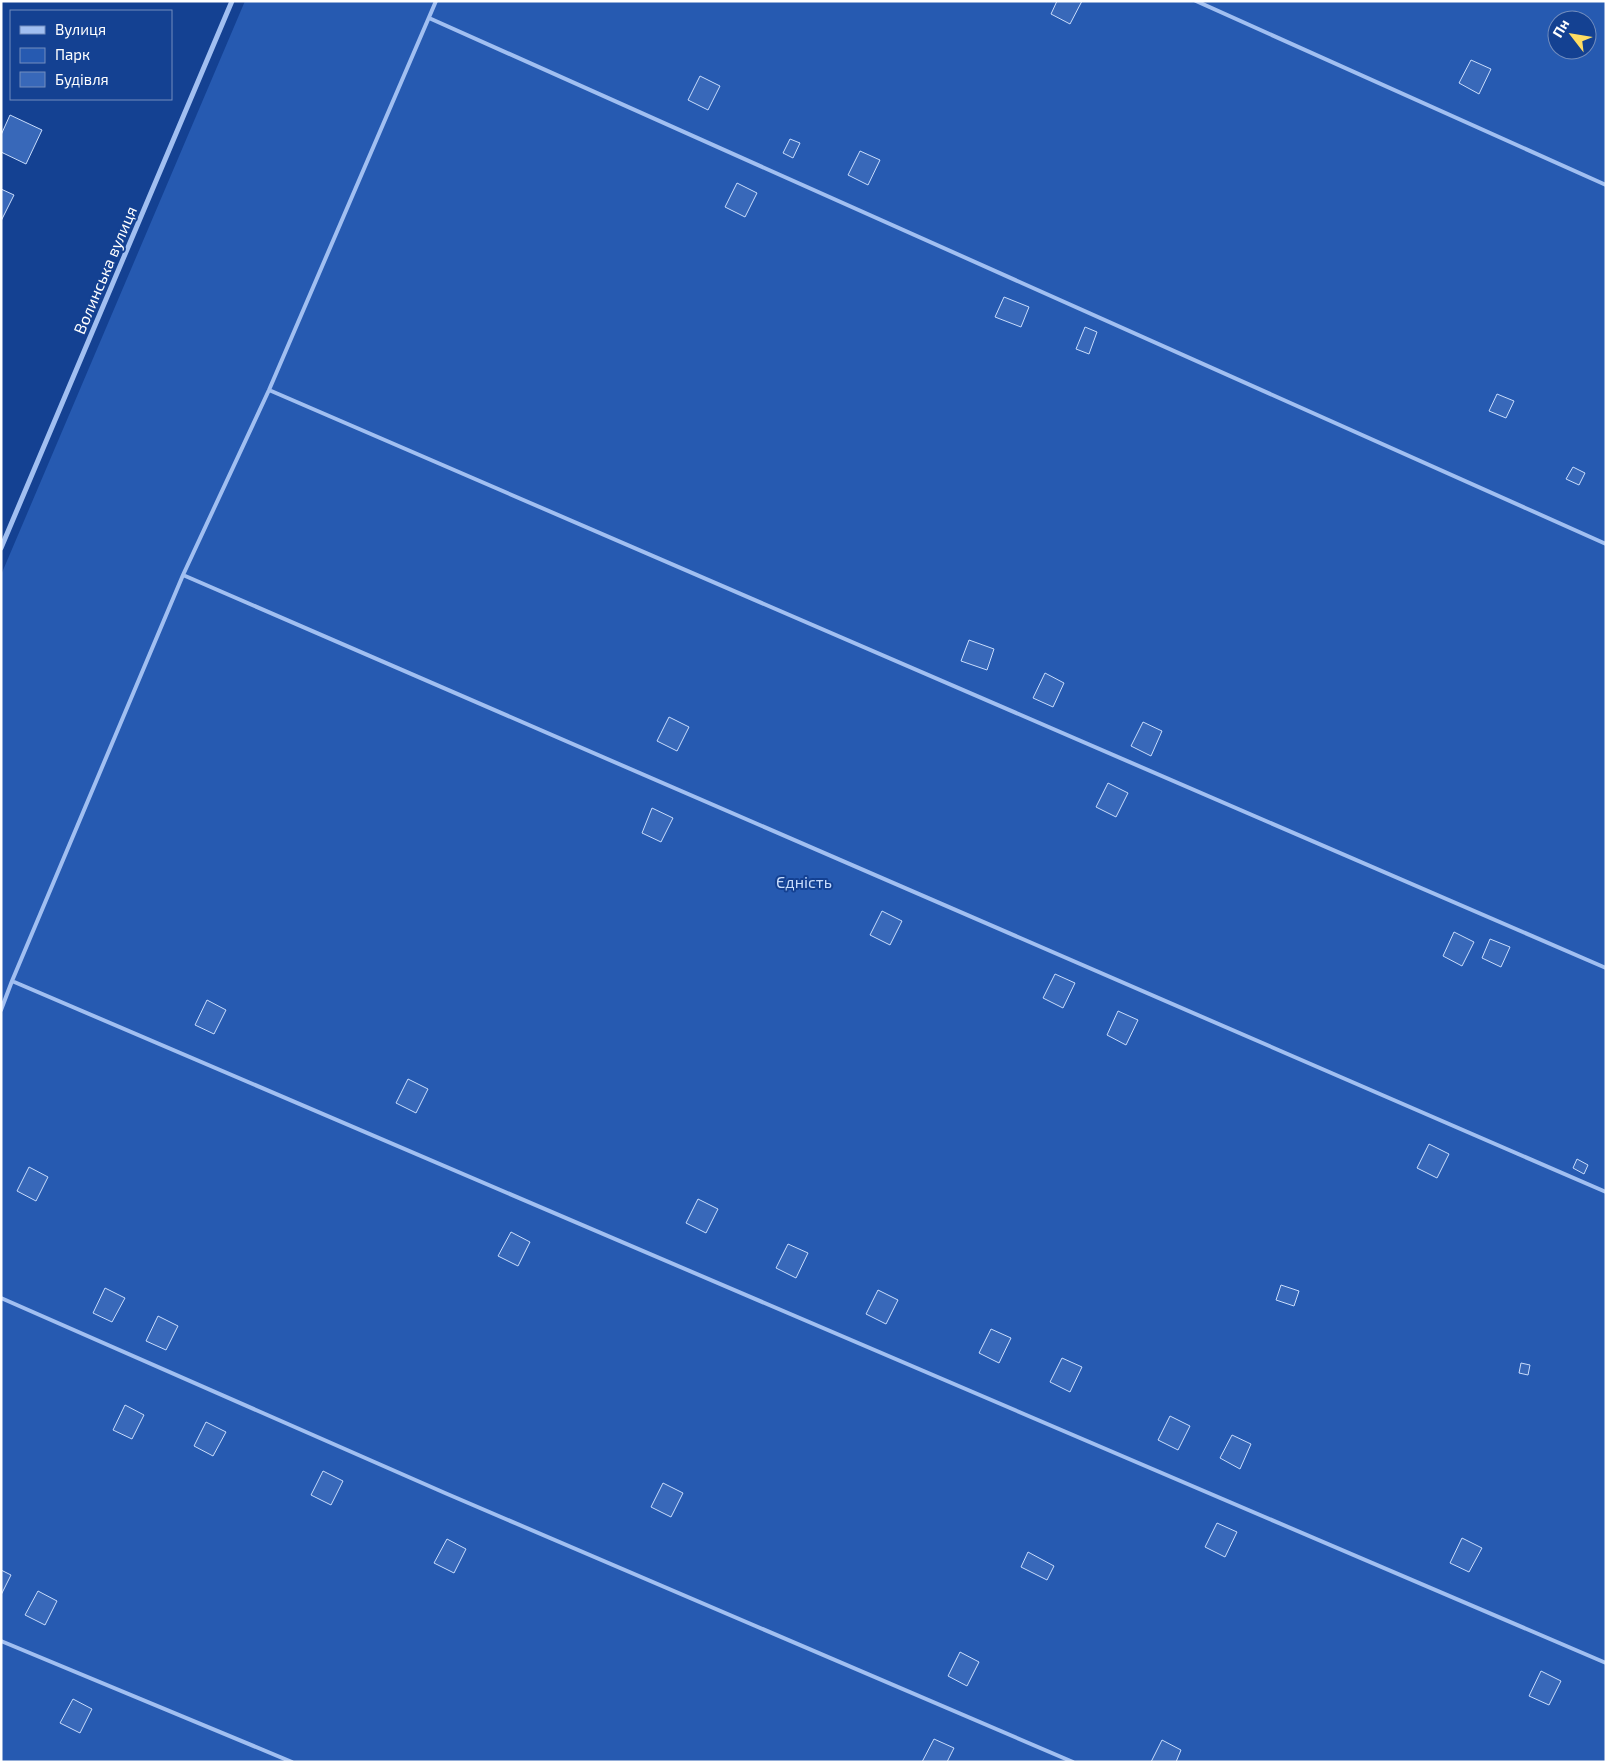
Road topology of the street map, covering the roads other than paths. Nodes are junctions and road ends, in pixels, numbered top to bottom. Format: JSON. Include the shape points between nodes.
{"nodes":[{"id":1,"x":232,"y":1,"type":"edge"},
{"id":2,"x":436,"y":1,"type":"edge"},
{"id":3,"x":1196,"y":1,"type":"edge"},
{"id":4,"x":429,"y":18,"type":"junction"},
{"id":5,"x":1606,"y":185,"type":"edge"},
{"id":6,"x":270,"y":390,"type":"junction"},
{"id":7,"x":1606,"y":544,"type":"edge"},
{"id":8,"x":1,"y":548,"type":"edge"},
{"id":9,"x":183,"y":575,"type":"junction"},
{"id":10,"x":1606,"y":968,"type":"edge"},
{"id":11,"x":12,"y":981,"type":"junction"},
{"id":12,"x":1,"y":1010,"type":"edge"},
{"id":13,"x":1606,"y":1192,"type":"edge"},
{"id":14,"x":1,"y":1298,"type":"edge"},
{"id":15,"x":1,"y":1641,"type":"edge"},
{"id":16,"x":1606,"y":1663,"type":"edge"},
{"id":17,"x":292,"y":1762,"type":"edge"},
{"id":18,"x":1073,"y":1762,"type":"edge"}],
"edges":[{"from":1,"to":8,"type":"street","name":"Волинська вулиця"},
{"from":2,"to":4,"type":"lane"},
{"from":3,"to":5,"type":"lane"},
{"from":4,"to":6,"type":"lane"},
{"from":4,"to":7,"type":"lane"},
{"from":6,"to":9,"type":"lane"},
{"from":6,"to":10,"type":"lane"},
{"from":9,"to":11,"type":"lane"},
{"from":9,"to":13,"type":"lane"},
{"from":11,"to":12,"type":"lane"},
{"from":11,"to":16,"type":"lane"},
{"from":14,"to":18,"type":"lane","via":[[445,1493]]},
{"from":15,"to":17,"type":"lane"}]}
